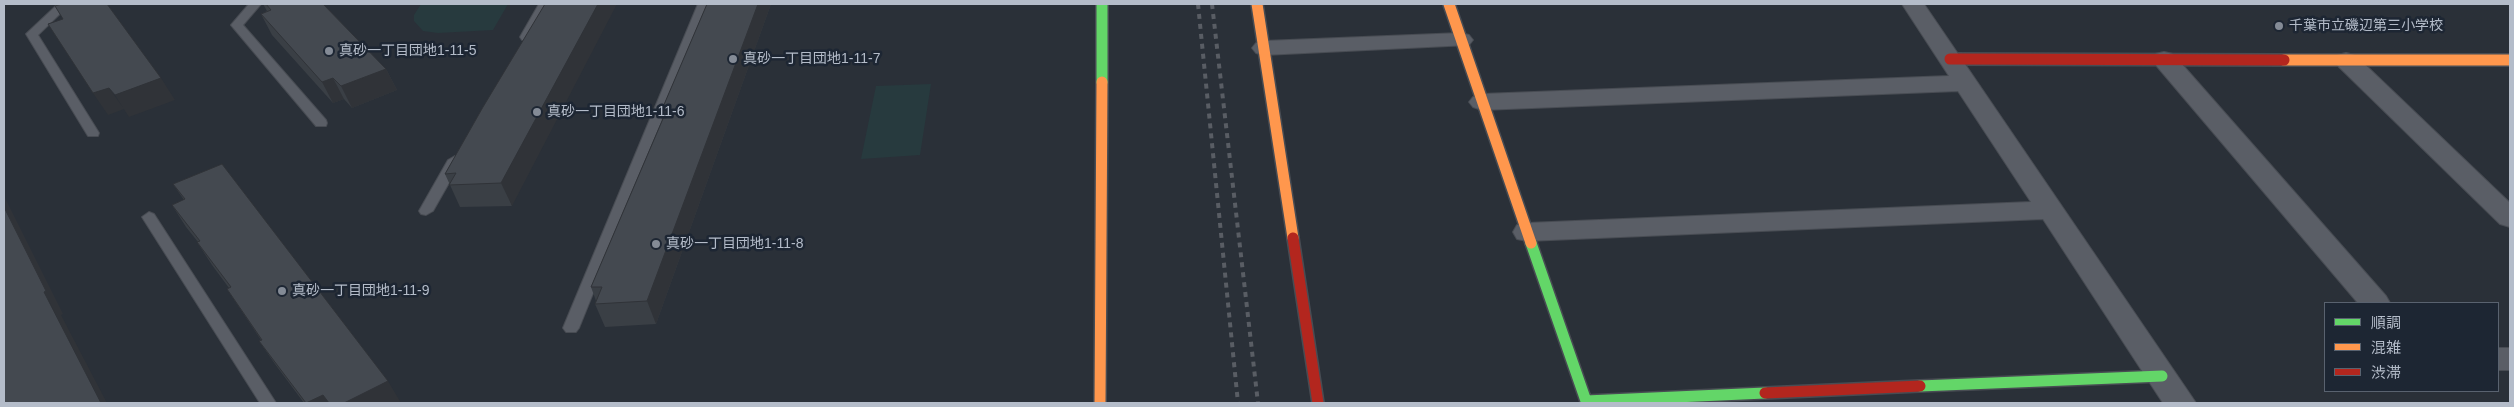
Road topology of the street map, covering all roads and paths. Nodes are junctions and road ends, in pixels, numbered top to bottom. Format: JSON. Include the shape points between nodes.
{"nodes":[{"id":1,"x":64,"y":4,"type":"edge"},
{"id":2,"x":255,"y":4,"type":"edge"},
{"id":3,"x":545,"y":4,"type":"edge"},
{"id":4,"x":704,"y":4,"type":"edge"},
{"id":5,"x":1102,"y":4,"type":"edge"},
{"id":6,"x":1257,"y":4,"type":"edge"},
{"id":7,"x":1449,"y":4,"type":"edge"},
{"id":8,"x":1912,"y":4,"type":"edge"},
{"id":9,"x":1460,"y":40,"type":"junction"},
{"id":10,"x":522,"y":44,"type":"edge"},
{"id":11,"x":1264,"y":48,"type":"junction"},
{"id":12,"x":2164,"y":59,"type":"junction"},
{"id":13,"x":1950,"y":60,"type":"junction"},
{"id":14,"x":2346,"y":60,"type":"junction"},
{"id":15,"x":2510,"y":60,"type":"edge"},
{"id":16,"x":1966,"y":83,"type":"junction"},
{"id":17,"x":1482,"y":102,"type":"junction"},
{"id":18,"x":321,"y":123,"type":"dead end"},
{"id":19,"x":94,"y":133,"type":"dead end"},
{"id":20,"x":460,"y":152,"type":"edge"},
{"id":21,"x":2050,"y":210,"type":"junction"},
{"id":22,"x":426,"y":211,"type":"dead end"},
{"id":23,"x":149,"y":217,"type":"dead end"},
{"id":24,"x":2510,"y":218,"type":"edge"},
{"id":25,"x":1527,"y":232,"type":"junction"},
{"id":26,"x":2374,"y":302,"type":"edge"},
{"id":27,"x":571,"y":328,"type":"dead end"},
{"id":28,"x":2162,"y":376,"type":"junction"},
{"id":29,"x":268,"y":403,"type":"edge"},
{"id":30,"x":1100,"y":403,"type":"edge"},
{"id":31,"x":1318,"y":403,"type":"edge"},
{"id":32,"x":2180,"y":403,"type":"edge"}],
"edges":[{"from":1,"to":19,"type":"lane","via":[[32,34]]},
{"from":2,"to":18,"type":"lane","via":[[237,25]]},
{"from":3,"to":10,"type":"lane"},
{"from":4,"to":27,"type":"lane"},
{"from":5,"to":30,"type":"street"},
{"from":6,"to":11,"type":"street"},
{"from":7,"to":9,"type":"street"},
{"from":8,"to":13,"type":"street"},
{"from":9,"to":11,"type":"street"},
{"from":9,"to":17,"type":"street"},
{"from":11,"to":31,"type":"street"},
{"from":12,"to":13,"type":"street"},
{"from":12,"to":14,"type":"street"},
{"from":12,"to":26,"type":"street"},
{"from":13,"to":16,"type":"street"},
{"from":14,"to":15,"type":"street"},
{"from":14,"to":24,"type":"street"},
{"from":16,"to":17,"type":"street"},
{"from":16,"to":21,"type":"street"},
{"from":17,"to":25,"type":"street"},
{"from":20,"to":22,"type":"lane"},
{"from":21,"to":25,"type":"street"},
{"from":21,"to":28,"type":"street"},
{"from":23,"to":29,"type":"lane"},
{"from":25,"to":28,"type":"street","via":[[1586,401]]},
{"from":28,"to":32,"type":"street"}]}
